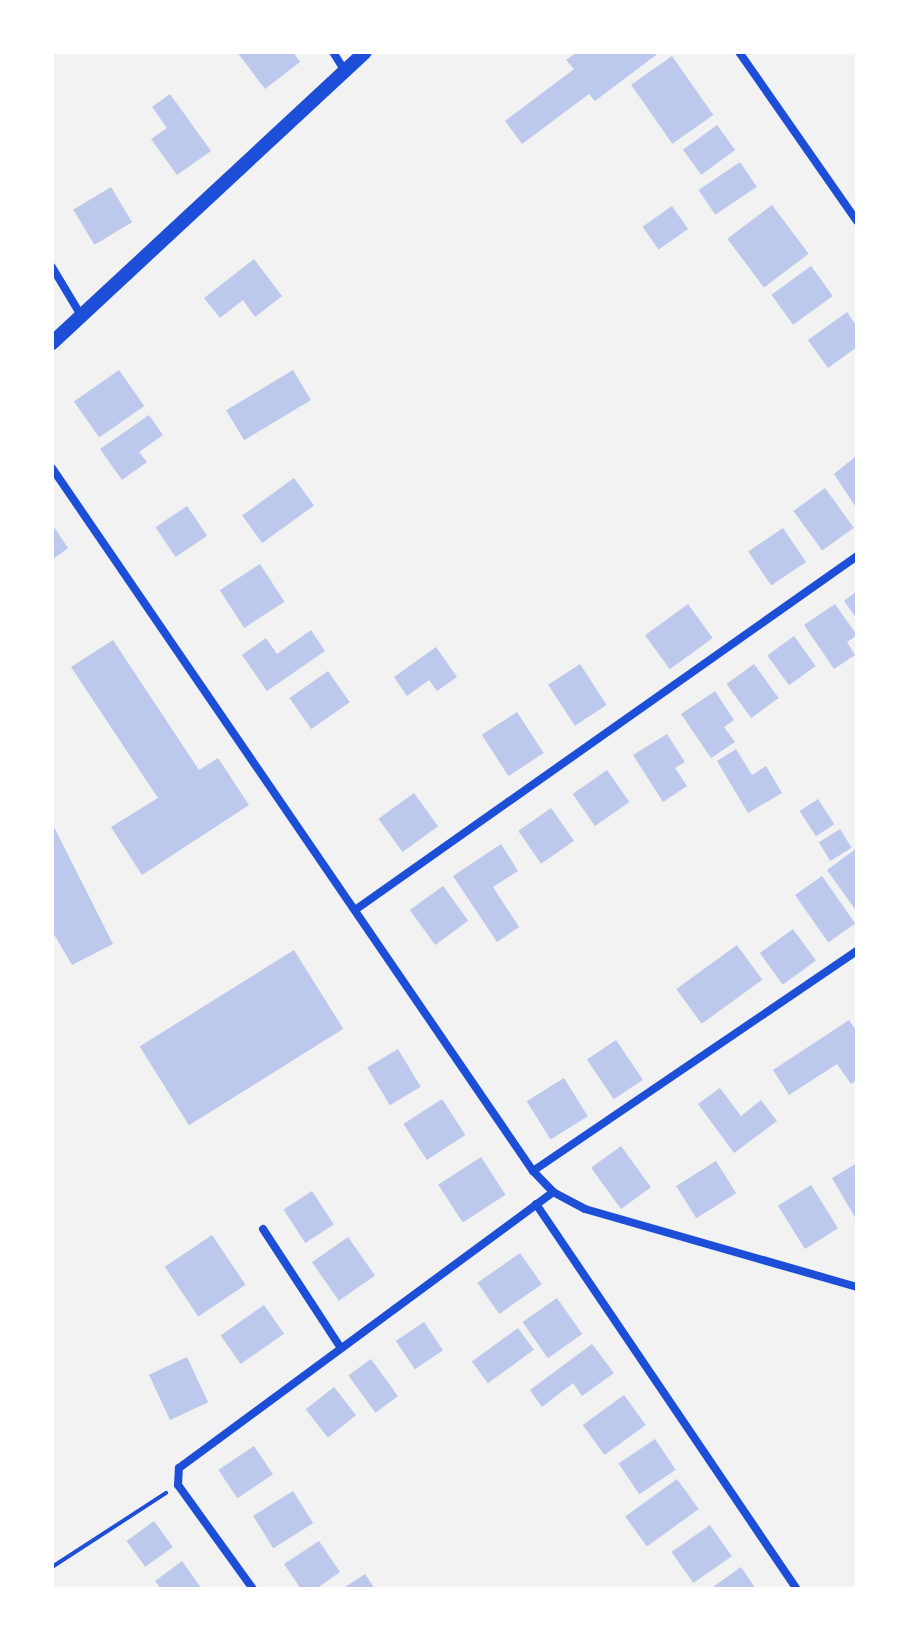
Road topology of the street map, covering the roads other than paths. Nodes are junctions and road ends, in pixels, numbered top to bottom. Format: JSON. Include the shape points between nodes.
{"nodes":[{"id":1,"x":333,"y":52,"type":"edge"},
{"id":2,"x":365,"y":52,"type":"edge"},
{"id":3,"x":739,"y":52,"type":"edge"},
{"id":4,"x":345,"y":71,"type":"junction"},
{"id":5,"x":857,"y":221,"type":"edge"},
{"id":6,"x":52,"y":267,"type":"edge"},
{"id":7,"x":83,"y":318,"type":"junction"},
{"id":8,"x":52,"y":343,"type":"edge"},
{"id":9,"x":52,"y":468,"type":"edge"},
{"id":10,"x":857,"y":556,"type":"edge"},
{"id":11,"x":355,"y":910,"type":"junction"},
{"id":12,"x":857,"y":951,"type":"edge"},
{"id":13,"x":533,"y":1171,"type":"junction"},
{"id":14,"x":553,"y":1192,"type":"junction"},
{"id":15,"x":536,"y":1204,"type":"junction"},
{"id":16,"x":263,"y":1229,"type":"dead end"},
{"id":17,"x":857,"y":1287,"type":"edge"},
{"id":18,"x":341,"y":1348,"type":"junction"},
{"id":19,"x":253,"y":1589,"type":"edge"},
{"id":20,"x":797,"y":1589,"type":"edge"}],
"edges":[{"from":1,"to":4,"type":"street"},
{"from":2,"to":4,"type":"main road"},
{"from":3,"to":5,"type":"street"},
{"from":4,"to":7,"type":"main road"},
{"from":6,"to":7,"type":"street"},
{"from":7,"to":8,"type":"main road"},
{"from":9,"to":11,"type":"street"},
{"from":10,"to":11,"type":"street"},
{"from":11,"to":13,"type":"street"},
{"from":12,"to":13,"type":"street"},
{"from":13,"to":14,"type":"street"},
{"from":14,"to":15,"type":"street"},
{"from":14,"to":17,"type":"street","via":[[585,1209]]},
{"from":15,"to":18,"type":"street"},
{"from":15,"to":20,"type":"street"},
{"from":16,"to":18,"type":"street"},
{"from":18,"to":19,"type":"street","via":[[179,1468],[178,1485]]}]}
